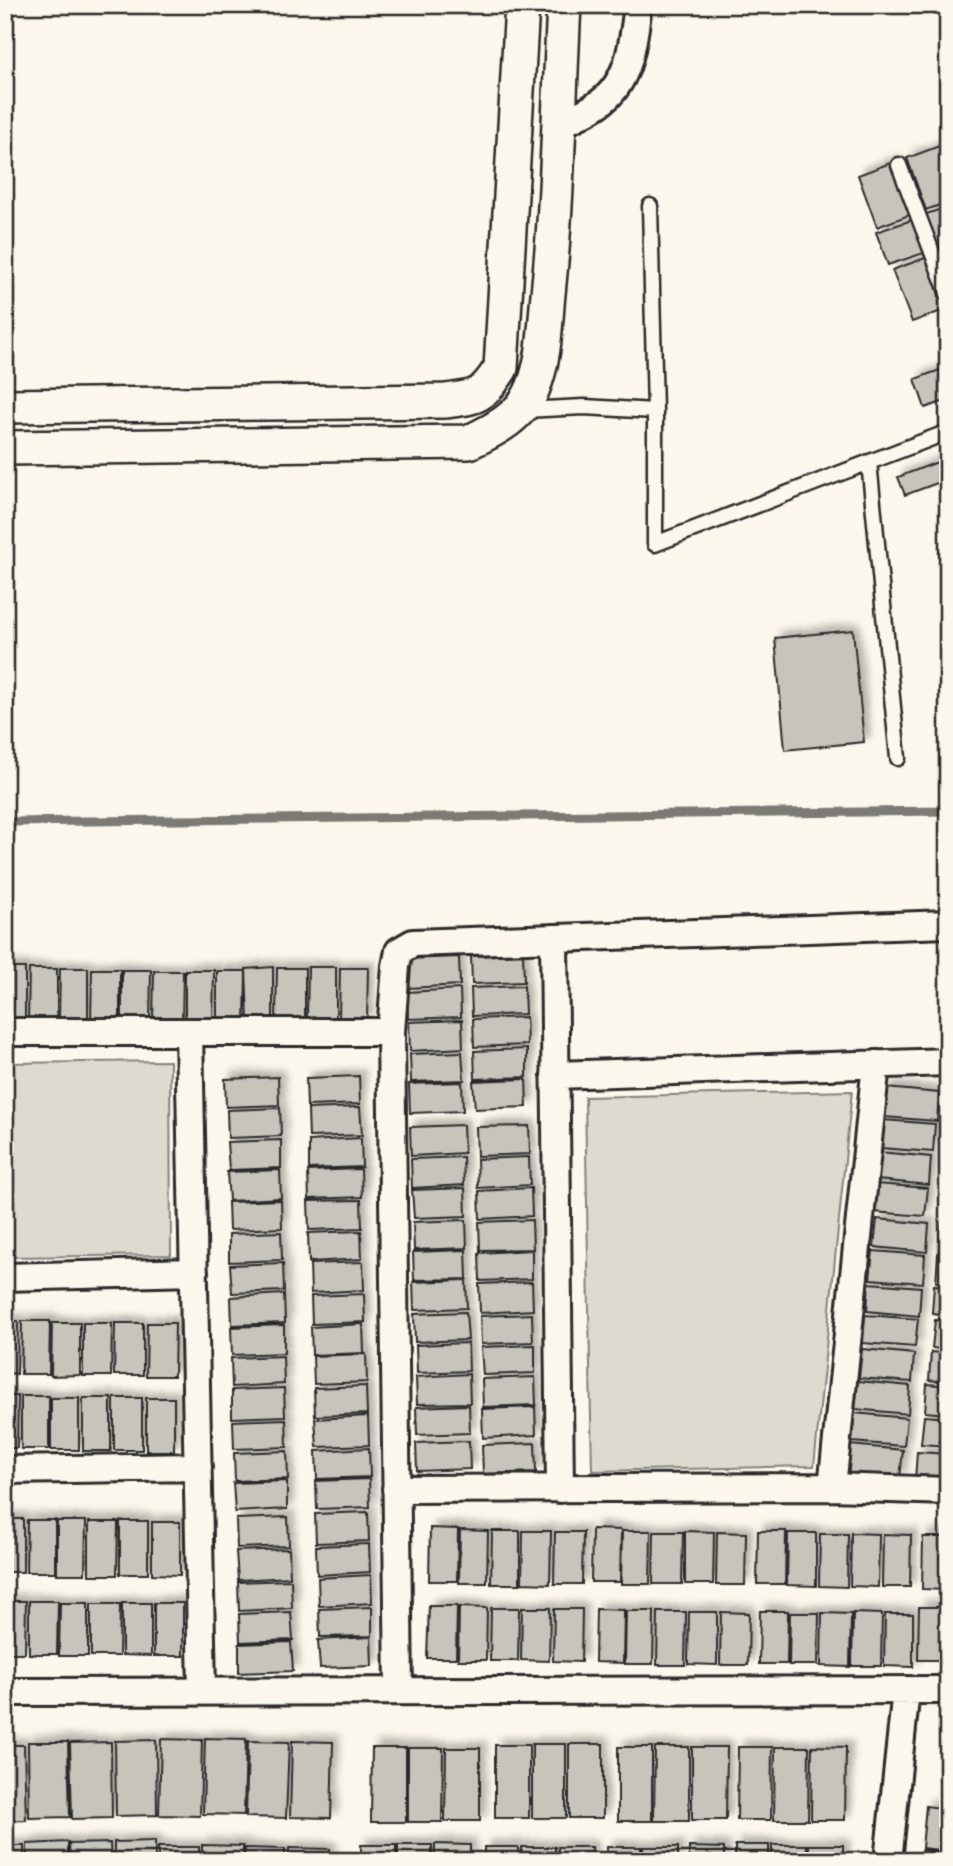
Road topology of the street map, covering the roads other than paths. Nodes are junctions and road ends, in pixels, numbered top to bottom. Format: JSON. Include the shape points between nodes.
{"nodes":[{"id":1,"x":522,"y":5,"type":"edge"},
{"id":2,"x":564,"y":5,"type":"edge"},
{"id":3,"x":638,"y":5,"type":"edge"},
{"id":4,"x":558,"y":126,"type":"junction"},
{"id":5,"x":899,"y":165,"type":"dead end"},
{"id":6,"x":650,"y":205,"type":"dead end"},
{"id":7,"x":948,"y":294,"type":"edge"},
{"id":8,"x":491,"y":384,"type":"junction"},
{"id":9,"x":5,"y":406,"type":"edge"},
{"id":10,"x":520,"y":410,"type":"junction"},
{"id":11,"x":655,"y":411,"type":"junction"},
{"id":12,"x":948,"y":432,"type":"edge"},
{"id":13,"x":5,"y":448,"type":"edge"},
{"id":14,"x":870,"y":462,"type":"junction"},
{"id":15,"x":898,"y":758,"type":"dead end"},
{"id":16,"x":948,"y":924,"type":"edge"},
{"id":17,"x":554,"y":938,"type":"junction"},
{"id":18,"x":5,"y":1032,"type":"edge"},
{"id":19,"x":189,"y":1032,"type":"junction"},
{"id":20,"x":391,"y":1032,"type":"junction"},
{"id":21,"x":948,"y":1062,"type":"edge"},
{"id":22,"x":876,"y":1064,"type":"junction"},
{"id":23,"x":555,"y":1075,"type":"junction"},
{"id":24,"x":194,"y":1272,"type":"junction"},
{"id":25,"x":5,"y":1277,"type":"edge"},
{"id":26,"x":198,"y":1467,"type":"junction"},
{"id":27,"x":5,"y":1470,"type":"edge"},
{"id":28,"x":832,"y":1487,"type":"junction"},
{"id":29,"x":396,"y":1489,"type":"junction"},
{"id":30,"x":560,"y":1489,"type":"junction"},
{"id":31,"x":948,"y":1491,"type":"edge"},
{"id":32,"x":906,"y":1690,"type":"junction"},
{"id":33,"x":948,"y":1690,"type":"edge"},
{"id":34,"x":202,"y":1691,"type":"junction"},
{"id":35,"x":399,"y":1691,"type":"junction"},
{"id":36,"x":5,"y":1692,"type":"edge"},
{"id":37,"x":888,"y":1861,"type":"edge"}],
"edges":[{"from":1,"to":8,"type":"street","via":[[501,368]]},
{"from":2,"to":4,"type":"street"},
{"from":3,"to":4,"type":"street","via":[[631,60],[617,86],[599,104]]},
{"from":4,"to":10,"type":"street","via":[[541,360],[533,390]]},
{"from":5,"to":7,"type":"lane"},
{"from":6,"to":11,"type":"lane"},
{"from":8,"to":9,"type":"street","via":[[474,398],[445,401]]},
{"from":8,"to":10,"type":"street"},
{"from":10,"to":11,"type":"lane"},
{"from":10,"to":13,"type":"street","via":[[499,428],[469,442]]},
{"from":11,"to":14,"type":"lane","via":[[654,544]]},
{"from":12,"to":14,"type":"lane"},
{"from":14,"to":15,"type":"lane"},
{"from":16,"to":17,"type":"street"},
{"from":17,"to":20,"type":"street","via":[[413,943],[399,951]]},
{"from":17,"to":23,"type":"street"},
{"from":18,"to":19,"type":"street"},
{"from":19,"to":20,"type":"street"},
{"from":19,"to":24,"type":"street"},
{"from":20,"to":29,"type":"street"},
{"from":21,"to":22,"type":"street"},
{"from":22,"to":23,"type":"street"},
{"from":22,"to":28,"type":"street"},
{"from":23,"to":30,"type":"street"},
{"from":24,"to":25,"type":"street"},
{"from":24,"to":26,"type":"street"},
{"from":26,"to":27,"type":"street"},
{"from":26,"to":34,"type":"street"},
{"from":28,"to":30,"type":"street"},
{"from":28,"to":31,"type":"street"},
{"from":29,"to":30,"type":"street"},
{"from":29,"to":35,"type":"street"},
{"from":32,"to":33,"type":"street"},
{"from":32,"to":35,"type":"street"},
{"from":32,"to":37,"type":"street"},
{"from":34,"to":35,"type":"street"},
{"from":34,"to":36,"type":"street"}]}
